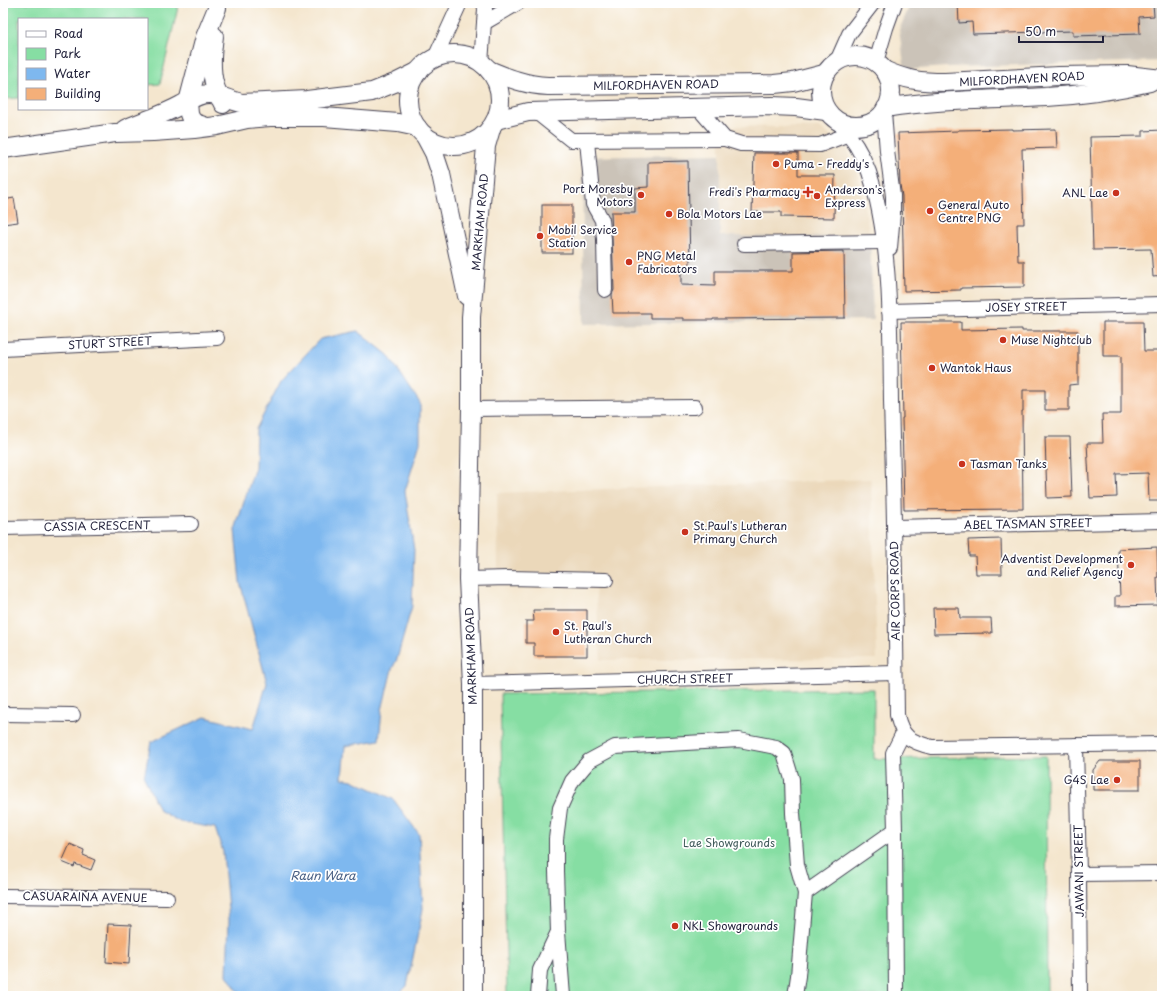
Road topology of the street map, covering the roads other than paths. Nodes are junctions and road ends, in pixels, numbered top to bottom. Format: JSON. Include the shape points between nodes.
{"nodes":[{"id":1,"x":460,"y":3,"type":"edge"},
{"id":2,"x":484,"y":3,"type":"edge"},
{"id":3,"x":518,"y":3,"type":"edge"},
{"id":4,"x":873,"y":3,"type":"edge"},
{"id":5,"x":894,"y":3,"type":"edge"},
{"id":6,"x":217,"y":6,"type":"edge"},
{"id":7,"x":484,"y":23,"type":"junction"},
{"id":8,"x":434,"y":60,"type":"junction"},
{"id":9,"x":837,"y":61,"type":"junction"},
{"id":10,"x":880,"y":66,"type":"junction"},
{"id":11,"x":485,"y":67,"type":"junction"},
{"id":12,"x":419,"y":71,"type":"junction"},
{"id":13,"x":824,"y":74,"type":"junction"},
{"id":14,"x":1162,"y":79,"type":"edge"},
{"id":15,"x":220,"y":96,"type":"junction"},
{"id":16,"x":188,"y":102,"type":"junction"},
{"id":17,"x":698,"y":108,"type":"junction"},
{"id":18,"x":885,"y":110,"type":"junction"},
{"id":19,"x":536,"y":112,"type":"junction"},
{"id":20,"x":838,"y":122,"type":"junction"},
{"id":21,"x":493,"y":124,"type":"junction"},
{"id":22,"x":212,"y":127,"type":"junction"},
{"id":23,"x":421,"y":132,"type":"junction"},
{"id":24,"x":115,"y":133,"type":"junction"},
{"id":25,"x":725,"y":139,"type":"junction"},
{"id":26,"x":587,"y":141,"type":"junction"},
{"id":27,"x":3,"y":149,"type":"edge"},
{"id":28,"x":884,"y":242,"type":"junction"},
{"id":29,"x":744,"y":244,"type":"dead end"},
{"id":30,"x":887,"y":270,"type":"junction"},
{"id":31,"x":604,"y":290,"type":"dead end"},
{"id":32,"x":1162,"y":304,"type":"edge"},
{"id":33,"x":889,"y":311,"type":"junction"},
{"id":34,"x":471,"y":317,"type":"junction"},
{"id":35,"x":217,"y":338,"type":"dead end"},
{"id":36,"x":3,"y":349,"type":"edge"},
{"id":37,"x":695,"y":407,"type":"dead end"},
{"id":38,"x":471,"y":410,"type":"junction"},
{"id":39,"x":1162,"y":521,"type":"edge"},
{"id":40,"x":191,"y":524,"type":"dead end"},
{"id":41,"x":894,"y":527,"type":"junction"},
{"id":42,"x":3,"y":528,"type":"edge"},
{"id":43,"x":468,"y":579,"type":"junction"},
{"id":44,"x":606,"y":580,"type":"dead end"},
{"id":45,"x":896,"y":673,"type":"junction"},
{"id":46,"x":473,"y":684,"type":"junction"},
{"id":47,"x":3,"y":714,"type":"edge"},
{"id":48,"x":73,"y":715,"type":"dead end"},
{"id":49,"x":903,"y":733,"type":"junction"},
{"id":50,"x":1162,"y":744,"type":"edge"},
{"id":51,"x":1076,"y":745,"type":"junction"},
{"id":52,"x":894,"y":830,"type":"junction"},
{"id":53,"x":1162,"y":873,"type":"edge"},
{"id":54,"x":1079,"y":874,"type":"junction"},
{"id":55,"x":804,"y":893,"type":"junction"},
{"id":56,"x":3,"y":896,"type":"edge"},
{"id":57,"x":167,"y":898,"type":"dead end"},
{"id":58,"x":558,"y":932,"type":"junction"},
{"id":59,"x":473,"y":996,"type":"edge"},
{"id":60,"x":538,"y":996,"type":"edge"},
{"id":61,"x":563,"y":996,"type":"edge"},
{"id":62,"x":794,"y":996,"type":"edge"},
{"id":63,"x":896,"y":996,"type":"edge"},
{"id":64,"x":1080,"y":996,"type":"edge"}],
"edges":[{"from":1,"to":8,"type":"street"},
{"from":2,"to":7,"type":"street"},
{"from":3,"to":7,"type":"street"},
{"from":4,"to":9,"type":"street","via":[[849,34]]},
{"from":5,"to":10,"type":"street","via":[[886,28]]},
{"from":6,"to":15,"type":"main road","via":[[212,56],[214,82]]},
{"from":6,"to":16,"type":"main road","via":[[205,37]]},
{"from":7,"to":11,"type":"street"},
{"from":8,"to":11,"type":"main road","via":[[458,55],[472,58]]},
{"from":8,"to":12,"type":"main road"},
{"from":9,"to":10,"type":"main road","via":[[857,56]]},
{"from":9,"to":13,"type":"main road"},
{"from":10,"to":14,"type":"main road","name":"MILFORDHAVEN ROAD","via":[[899,77],[927,82],[1127,75]]},
{"from":10,"to":18,"type":"main road","via":[[889,80],[891,91]]},
{"from":11,"to":13,"type":"main road","name":"MILFORDHAVEN ROAD","via":[[516,81],[548,86],[774,84]]},
{"from":11,"to":21,"type":"main road","via":[[494,78],[499,91],[500,106]]},
{"from":12,"to":15,"type":"main road","via":[[372,92],[355,95],[242,103]]},
{"from":12,"to":23,"type":"main road","via":[[411,84],[408,99],[410,114]]},
{"from":13,"to":20,"type":"main road","via":[[820,93],[822,102]]},
{"from":14,"to":18,"type":"main road","name":"MILFORDHAVEN ROAD","via":[[1084,94],[933,102]]},
{"from":15,"to":16,"type":"main road","via":[[203,94]]},
{"from":15,"to":22,"type":"main road","via":[[224,106],[223,119]]},
{"from":16,"to":22,"type":"main road","via":[[191,119],[195,123]]},
{"from":16,"to":24,"type":"main road"},
{"from":17,"to":19,"type":"main road"},
{"from":17,"to":20,"type":"main road","via":[[796,107]]},
{"from":17,"to":25,"type":"street"},
{"from":18,"to":20,"type":"main road","via":[[876,120],[866,125],[855,126]]},
{"from":18,"to":30,"type":"street","name":"AIR CORPS ROAD","via":[[893,196],[892,234]]},
{"from":19,"to":21,"type":"main road","via":[[516,114]]},
{"from":19,"to":26,"type":"street","via":[[571,140]]},
{"from":20,"to":25,"type":"street","via":[[820,145],[741,144]]},
{"from":20,"to":28,"type":"street","name":"AIR CORPS ROAD","via":[[859,150],[869,172]]},
{"from":21,"to":23,"type":"main road","via":[[480,139],[467,145],[452,146],[438,143]]},
{"from":21,"to":34,"type":"main road","name":"MARKHAM ROAD","via":[[486,146]]},
{"from":22,"to":23,"type":"main road","via":[[247,119],[324,117],[398,123]]},
{"from":22,"to":24,"type":"main road","via":[[174,132]]},
{"from":23,"to":34,"type":"main road","name":"MARKHAM ROAD","via":[[434,153],[441,174]]},
{"from":24,"to":27,"type":"main road"},
{"from":25,"to":26,"type":"street"},
{"from":26,"to":31,"type":"street","via":[[593,204],[602,220]]},
{"from":28,"to":29,"type":"street"},
{"from":28,"to":30,"type":"street","name":"AIR CORPS ROAD"},
{"from":30,"to":33,"type":"street","name":"AIR CORPS ROAD"},
{"from":32,"to":33,"type":"street","name":"JOSEY STREET"},
{"from":33,"to":41,"type":"street","name":"AIR CORPS ROAD"},
{"from":34,"to":38,"type":"main road","name":"MARKHAM ROAD"},
{"from":35,"to":36,"type":"street","name":"STURT STREET"},
{"from":37,"to":38,"type":"street"},
{"from":38,"to":43,"type":"main road","name":"MARKHAM ROAD"},
{"from":39,"to":41,"type":"street","name":"ABEL TASMAN STREET"},
{"from":40,"to":42,"type":"street","name":"CASSIA CRESCENT"},
{"from":41,"to":45,"type":"street","name":"AIR CORPS ROAD"},
{"from":43,"to":44,"type":"street"},
{"from":43,"to":46,"type":"main road","name":"MARKHAM ROAD"},
{"from":45,"to":46,"type":"street","name":"CHURCH STREET"},
{"from":45,"to":49,"type":"street","name":"AIR CORPS ROAD","via":[[896,715]]},
{"from":46,"to":59,"type":"main road","name":"MARKHAM ROAD"},
{"from":47,"to":48,"type":"street"},
{"from":49,"to":51,"type":"street","via":[[911,740],[932,748]]},
{"from":49,"to":52,"type":"street","via":[[892,753]]},
{"from":50,"to":51,"type":"street"},
{"from":51,"to":54,"type":"street","name":"JAWANI STREET"},
{"from":52,"to":55,"type":"street"},
{"from":52,"to":63,"type":"street"},
{"from":53,"to":54,"type":"street"},
{"from":54,"to":64,"type":"street","name":"JAWANI STREET"},
{"from":55,"to":58,"type":"street","via":[[797,865],[792,779],[784,753],[776,746],[739,740],[615,747],[589,761],[572,781],[560,808],[556,847]]},
{"from":55,"to":62,"type":"street","via":[[798,976]]},
{"from":56,"to":57,"type":"street","name":"CASUARAINA AVENUE"},
{"from":58,"to":60,"type":"street","via":[[540,970]]},
{"from":58,"to":61,"type":"street"}]}
